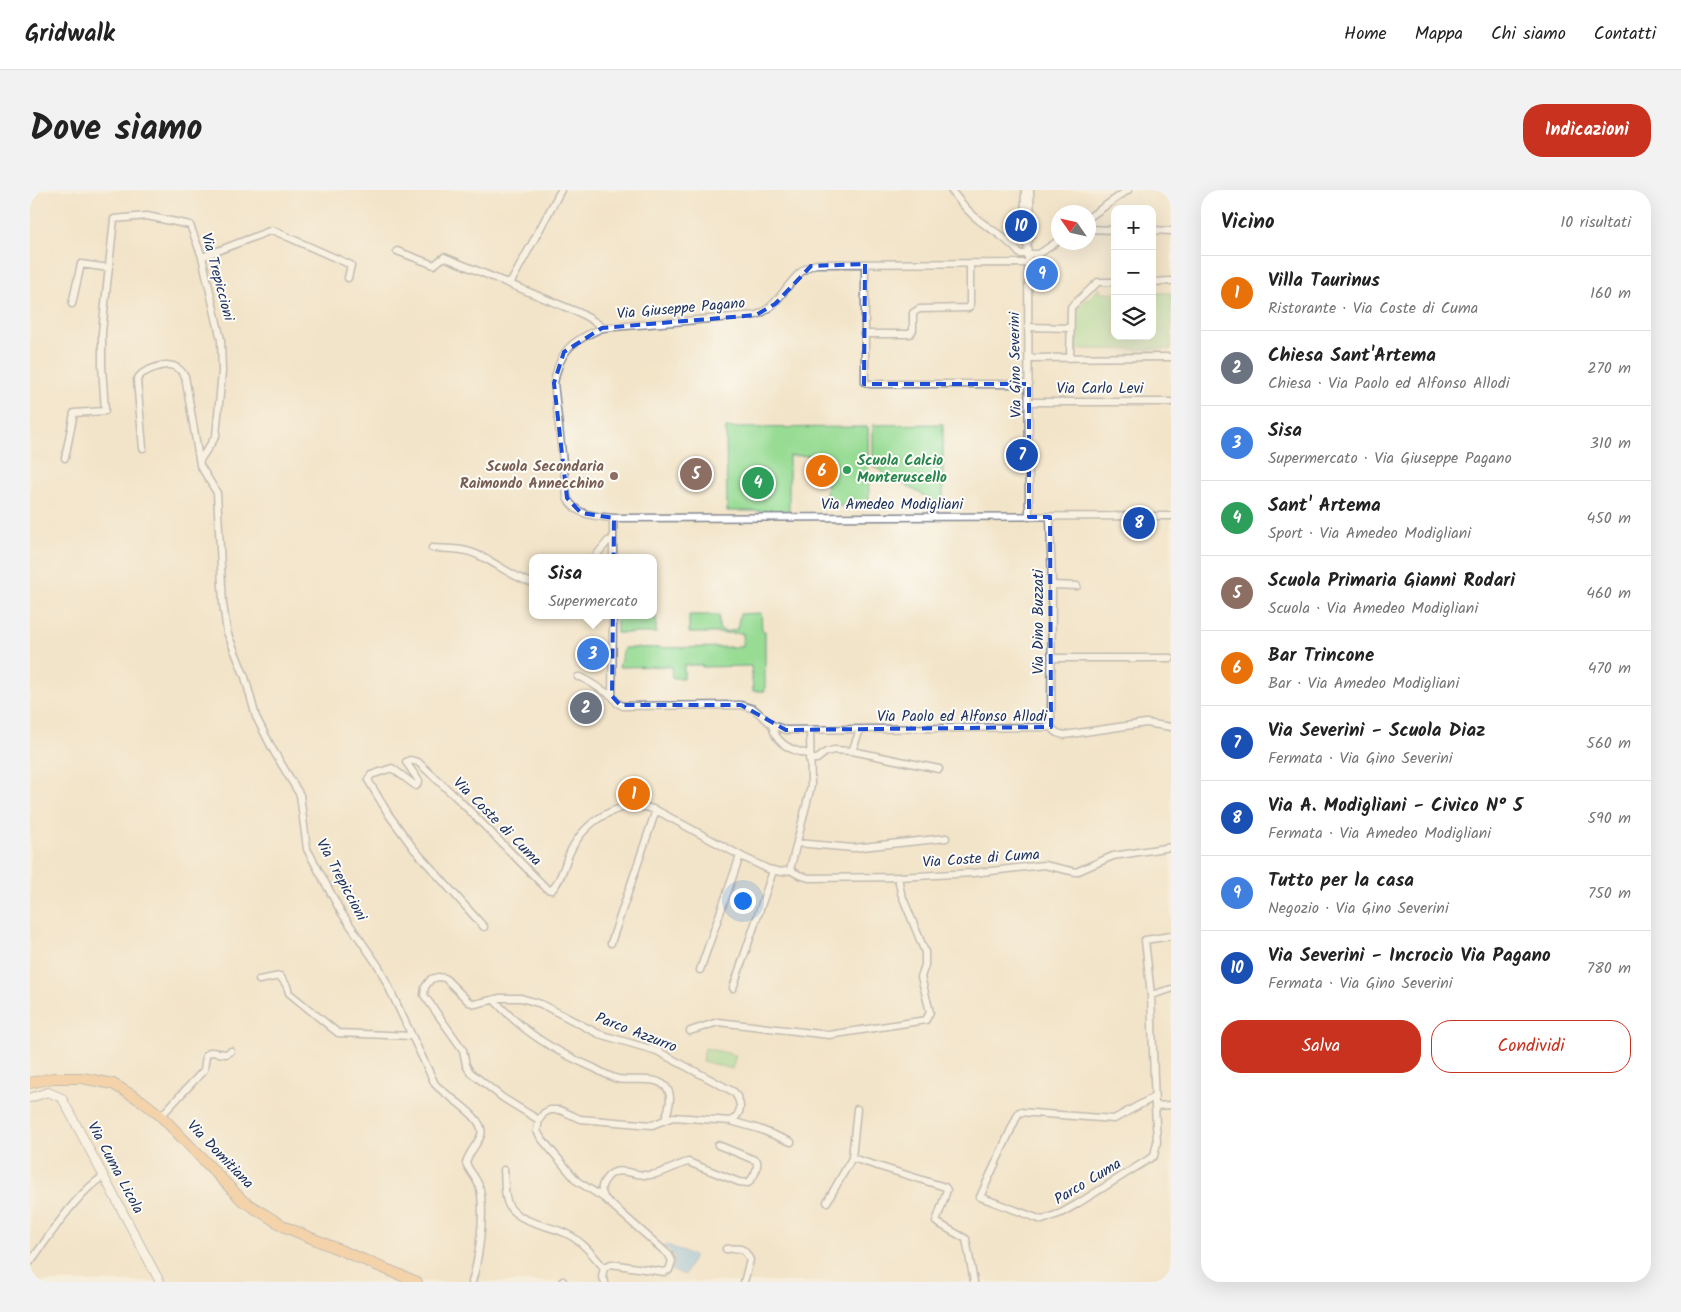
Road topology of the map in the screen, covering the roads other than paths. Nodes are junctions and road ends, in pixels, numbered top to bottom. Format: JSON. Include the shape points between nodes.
{"nodes":[{"id":1,"x":561,"y":190,"type":"edge"},
{"id":2,"x":952,"y":190,"type":"edge"},
{"id":3,"x":1025,"y":190,"type":"edge"},
{"id":4,"x":1030,"y":190,"type":"edge"},
{"id":5,"x":1128,"y":190,"type":"edge"},
{"id":6,"x":1096,"y":212,"type":"edge"},
{"id":7,"x":1096,"y":229,"type":"edge"},
{"id":8,"x":1111,"y":230,"type":"edge"},
{"id":9,"x":1156,"y":230,"type":"edge"},
{"id":10,"x":1171,"y":230,"type":"edge"},
{"id":11,"x":1024,"y":236,"type":"junction"},
{"id":12,"x":1008,"y":240,"type":"junction"},
{"id":13,"x":1028,"y":244,"type":"junction"},
{"id":14,"x":1051,"y":245,"type":"edge"},
{"id":15,"x":397,"y":251,"type":"dead end"},
{"id":16,"x":1028,"y":254,"type":"junction"},
{"id":17,"x":202,"y":257,"type":"junction"},
{"id":18,"x":1028,"y":263,"type":"junction"},
{"id":19,"x":865,"y":264,"type":"junction"},
{"id":20,"x":970,"y":264,"type":"junction"},
{"id":21,"x":109,"y":268,"type":"junction"},
{"id":22,"x":348,"y":278,"type":"dead end"},
{"id":23,"x":1171,"y":281,"type":"edge"},
{"id":24,"x":1111,"y":282,"type":"edge"},
{"id":25,"x":1156,"y":282,"type":"edge"},
{"id":26,"x":510,"y":284,"type":"junction"},
{"id":27,"x":72,"y":304,"type":"dead end"},
{"id":28,"x":1028,"y":327,"type":"junction"},
{"id":29,"x":602,"y":328,"type":"junction"},
{"id":30,"x":1070,"y":328,"type":"junction"},
{"id":31,"x":864,"y":334,"type":"junction"},
{"id":32,"x":1171,"y":357,"type":"edge"},
{"id":33,"x":1029,"y":358,"type":"junction"},
{"id":34,"x":1070,"y":358,"type":"junction"},
{"id":35,"x":1029,"y":384,"type":"junction"},
{"id":36,"x":1030,"y":402,"type":"junction"},
{"id":37,"x":1171,"y":402,"type":"edge"},
{"id":38,"x":143,"y":448,"type":"dead end"},
{"id":39,"x":65,"y":458,"type":"dead end"},
{"id":40,"x":200,"y":460,"type":"junction"},
{"id":41,"x":1171,"y":516,"type":"edge"},
{"id":42,"x":1029,"y":517,"type":"junction"},
{"id":43,"x":1050,"y":517,"type":"junction"},
{"id":44,"x":613,"y":518,"type":"junction"},
{"id":45,"x":613,"y":540,"type":"junction"},
{"id":46,"x":432,"y":548,"type":"dead end"},
{"id":47,"x":597,"y":554,"type":"edge"},
{"id":48,"x":613,"y":554,"type":"edge"},
{"id":49,"x":529,"y":582,"type":"edge"},
{"id":50,"x":1052,"y":585,"type":"junction"},
{"id":51,"x":1077,"y":586,"type":"dead end"},
{"id":52,"x":613,"y":619,"type":"edge"},
{"id":53,"x":1052,"y":658,"type":"junction"},
{"id":54,"x":1171,"y":658,"type":"edge"},
{"id":55,"x":578,"y":676,"type":"dead end"},
{"id":56,"x":612,"y":696,"type":"junction"},
{"id":57,"x":772,"y":725,"type":"junction"},
{"id":58,"x":1051,"y":727,"type":"junction"},
{"id":59,"x":1171,"y":727,"type":"edge"},
{"id":60,"x":786,"y":730,"type":"junction"},
{"id":61,"x":813,"y":730,"type":"junction"},
{"id":62,"x":860,"y":730,"type":"junction"},
{"id":63,"x":779,"y":741,"type":"junction"},
{"id":64,"x":852,"y":752,"type":"junction"},
{"id":65,"x":809,"y":757,"type":"junction"},
{"id":66,"x":939,"y":769,"type":"dead end"},
{"id":67,"x":656,"y":810,"type":"junction"},
{"id":68,"x":946,"y":838,"type":"dead end"},
{"id":69,"x":797,"y":843,"type":"junction"},
{"id":70,"x":1171,"y":847,"type":"edge"},
{"id":71,"x":740,"y":856,"type":"junction"},
{"id":72,"x":790,"y":870,"type":"junction"},
{"id":73,"x":773,"y":871,"type":"junction"},
{"id":74,"x":898,"y":877,"type":"junction"},
{"id":75,"x":484,"y":927,"type":"dead end"},
{"id":76,"x":1171,"y":936,"type":"edge"},
{"id":77,"x":611,"y":943,"type":"dead end"},
{"id":78,"x":700,"y":970,"type":"dead end"},
{"id":79,"x":259,"y":980,"type":"dead end"},
{"id":80,"x":733,"y":988,"type":"dead end"},
{"id":81,"x":1171,"y":989,"type":"edge"},
{"id":82,"x":1151,"y":995,"type":"junction"},
{"id":83,"x":494,"y":1000,"type":"junction"},
{"id":84,"x":690,"y":1032,"type":"dead end"},
{"id":85,"x":412,"y":1036,"type":"junction"},
{"id":86,"x":231,"y":1050,"type":"dead end"},
{"id":87,"x":30,"y":1083,"type":"edge"},
{"id":88,"x":1154,"y":1097,"type":"junction"},
{"id":89,"x":30,"y":1098,"type":"edge"},
{"id":90,"x":1171,"y":1105,"type":"edge"},
{"id":91,"x":1155,"y":1106,"type":"junction"},
{"id":92,"x":857,"y":1109,"type":"dead end"},
{"id":93,"x":161,"y":1116,"type":"junction"},
{"id":94,"x":539,"y":1120,"type":"junction"},
{"id":95,"x":664,"y":1120,"type":"junction"},
{"id":96,"x":731,"y":1121,"type":"junction"},
{"id":97,"x":791,"y":1142,"type":"dead end"},
{"id":98,"x":718,"y":1145,"type":"dead end"},
{"id":99,"x":852,"y":1158,"type":"junction"},
{"id":100,"x":504,"y":1170,"type":"dead end"},
{"id":101,"x":104,"y":1176,"type":"junction"},
{"id":102,"x":604,"y":1198,"type":"junction"},
{"id":103,"x":827,"y":1202,"type":"dead end"},
{"id":104,"x":726,"y":1249,"type":"dead end"},
{"id":105,"x":30,"y":1262,"type":"edge"},
{"id":106,"x":604,"y":1268,"type":"junction"},
{"id":107,"x":160,"y":1282,"type":"edge"},
{"id":108,"x":417,"y":1282,"type":"edge"},
{"id":109,"x":472,"y":1282,"type":"edge"},
{"id":110,"x":605,"y":1282,"type":"edge"},
{"id":111,"x":744,"y":1282,"type":"edge"},
{"id":112,"x":974,"y":1282,"type":"edge"}],
"edges":[{"from":1,"to":26,"type":"street"},
{"from":2,"to":12,"type":"street","via":[[973,216]]},
{"from":3,"to":11,"type":"street","name":"Via Gino Severini"},
{"from":4,"to":13,"type":"street","name":"Via Gino Severini","via":[[1031,234]]},
{"from":5,"to":6,"type":"street"},
{"from":7,"to":8,"type":"street"},
{"from":9,"to":10,"type":"street"},
{"from":11,"to":12,"type":"street"},
{"from":11,"to":13,"type":"street","name":"Via Gino Severini"},
{"from":12,"to":16,"type":"street","via":[[1020,254]]},
{"from":13,"to":16,"type":"street","name":"Via Gino Severini"},
{"from":14,"to":16,"type":"street","via":[[1039,254]]},
{"from":15,"to":26,"type":"street","via":[[434,265],[444,257]]},
{"from":16,"to":18,"type":"street","name":"Via Gino Severini"},
{"from":17,"to":21,"type":"street","name":"Via Trepiccioni","via":[[190,226],[147,216],[114,219]]},
{"from":17,"to":22,"type":"street","via":[[272,230],[351,265]]},
{"from":17,"to":40,"type":"street","name":"Via Trepiccioni","via":[[221,340],[222,372],[216,436]]},
{"from":18,"to":20,"type":"street","name":"Via Giuseppe Pagano"},
{"from":18,"to":28,"type":"street","name":"Via Gino Severini"},
{"from":19,"to":20,"type":"street","name":"Via Giuseppe Pagano"},
{"from":19,"to":29,"type":"street","name":"Via Giuseppe Pagano","via":[[811,266],[799,274],[769,309],[756,315]]},
{"from":19,"to":31,"type":"street"},
{"from":20,"to":31,"type":"street","via":[[968,308],[918,308],[910,334]]},
{"from":21,"to":27,"type":"street","via":[[81,264]]},
{"from":21,"to":39,"type":"street","name":"Via Trepiccioni","via":[[102,332],[105,411],[74,413]]},
{"from":23,"to":25,"type":"street"},
{"from":24,"to":30,"type":"street","via":[[1098,282],[1074,303],[1070,311]]},
{"from":26,"to":29,"type":"street","via":[[580,313]]},
{"from":28,"to":30,"type":"street"},
{"from":28,"to":33,"type":"street","name":"Via Gino Severini"},
{"from":29,"to":44,"type":"street","name":"Via Giuseppe Pagano","via":[[582,337],[564,352],[554,382],[567,498],[574,508],[590,515]]},
{"from":30,"to":34,"type":"street"},
{"from":31,"to":35,"type":"street","via":[[864,378],[870,384]]},
{"from":32,"to":34,"type":"street"},
{"from":33,"to":34,"type":"street"},
{"from":33,"to":35,"type":"street","name":"Via Gino Severini"},
{"from":35,"to":36,"type":"street","name":"Via Gino Severini"},
{"from":36,"to":37,"type":"street","name":"Via Carlo Levi"},
{"from":36,"to":42,"type":"street","name":"Via Gino Severini"},
{"from":38,"to":40,"type":"street","name":"Via Trepiccioni","via":[[136,380],[162,364],[168,364],[185,376]]},
{"from":40,"to":85,"type":"street","name":"Via Trepiccioni","via":[[217,493],[227,632],[245,677],[256,717],[300,795],[307,848],[341,912],[379,967]]},
{"from":41,"to":43,"type":"street","name":"Via Amedeo Modigliani"},
{"from":42,"to":43,"type":"street","name":"Via Amedeo Modigliani"},
{"from":42,"to":44,"type":"street","name":"Via Amedeo Modigliani"},
{"from":43,"to":50,"type":"street","name":"Via Dino Buzzati"},
{"from":44,"to":45,"type":"street"},
{"from":45,"to":47,"type":"street","via":[[608,540]]},
{"from":45,"to":48,"type":"street"},
{"from":46,"to":49,"type":"street","via":[[477,554]]},
{"from":50,"to":51,"type":"street"},
{"from":50,"to":53,"type":"street","name":"Via Dino Buzzati"},
{"from":52,"to":56,"type":"street"},
{"from":53,"to":54,"type":"street"},
{"from":53,"to":58,"type":"street","name":"Via Dino Buzzati"},
{"from":55,"to":56,"type":"street","name":"Via Paolo ed Alfonso Allodi"},
{"from":56,"to":57,"type":"street","name":"Via Paolo ed Alfonso Allodi","via":[[623,706],[748,706]]},
{"from":57,"to":60,"type":"street","name":"Via Paolo ed Alfonso Allodi"},
{"from":57,"to":63,"type":"street","name":"Via Paolo ed Alfonso Allodi"},
{"from":58,"to":59,"type":"street","name":"Via Paolo ed Alfonso Allodi","via":[[1064,735],[1146,723]]},
{"from":58,"to":62,"type":"street","name":"Via Paolo ed Alfonso Allodi"},
{"from":60,"to":61,"type":"street","name":"Via Paolo ed Alfonso Allodi"},
{"from":60,"to":63,"type":"street","via":[[780,734]]},
{"from":61,"to":62,"type":"street","name":"Via Paolo ed Alfonso Allodi"},
{"from":61,"to":65,"type":"street"},
{"from":62,"to":64,"type":"street"},
{"from":63,"to":65,"type":"street"},
{"from":64,"to":65,"type":"street","via":[[834,750],[817,759]]},
{"from":64,"to":66,"type":"street"},
{"from":65,"to":69,"type":"street","via":[[811,786]]},
{"from":67,"to":71,"type":"street","name":"Via Coste di Cuma"},
{"from":67,"to":75,"type":"street","name":"Via Coste di Cuma","via":[[630,806],[617,809],[590,824],[570,851],[558,883],[552,890],[418,762],[406,762],[419,781],[416,786],[392,768],[371,775],[368,780],[414,849]]},
{"from":67,"to":77,"type":"street"},
{"from":68,"to":69,"type":"street","name":"Via Coste di Cuma","via":[[853,848]]},
{"from":69,"to":72,"type":"street"},
{"from":70,"to":74,"type":"street","name":"Via Coste di Cuma","via":[[1113,856],[1076,872],[1044,866]]},
{"from":71,"to":73,"type":"street","name":"Via Coste di Cuma"},
{"from":71,"to":78,"type":"street"},
{"from":72,"to":73,"type":"street","name":"Via Coste di Cuma"},
{"from":72,"to":74,"type":"street","name":"Via Coste di Cuma","via":[[809,878]]},
{"from":73,"to":80,"type":"street"},
{"from":74,"to":84,"type":"street","via":[[925,952],[921,976],[930,1012],[926,1020],[829,1035],[718,1022]]},
{"from":76,"to":82,"type":"street","name":"Parco Cuma","via":[[1145,940]]},
{"from":79,"to":85,"type":"street","via":[[280,976],[289,993],[338,1033]]},
{"from":81,"to":82,"type":"street"},
{"from":82,"to":88,"type":"street","name":"Parco Cuma"},
{"from":83,"to":94,"type":"street","name":"Parco Azzurro","via":[[469,1002],[438,976],[425,987],[424,995],[464,1050],[470,1072],[510,1103]]},
{"from":83,"to":95,"type":"street","via":[[527,1032],[562,1054],[617,1079],[656,1081],[666,1088],[670,1098]]},
{"from":83,"to":96,"type":"street","name":"Parco Azzurro","via":[[521,998],[541,1004],[599,1034],[657,1051],[734,1092],[741,1108]]},
{"from":85,"to":109,"type":"street","name":"Via Trepiccioni","via":[[435,1084],[471,1114],[482,1129],[466,1163],[477,1181],[482,1198],[477,1264]]},
{"from":86,"to":93,"type":"street","via":[[226,1054],[211,1052],[206,1055],[204,1070]]},
{"from":87,"to":93,"type":"main road","name":"Via Domitiana","via":[[52,1078],[82,1078],[113,1084]]},
{"from":88,"to":91,"type":"street","name":"Parco Cuma"},
{"from":88,"to":91,"type":"street","name":"Parco Cuma","via":[[1114,1119],[1019,1112],[980,1197],[1042,1220],[1061,1214],[1154,1156],[1157,1142]]},
{"from":89,"to":101,"type":"street","name":"Via Cuma Licola","via":[[48,1092],[62,1098]]},
{"from":90,"to":91,"type":"street"},
{"from":92,"to":99,"type":"street"},
{"from":93,"to":108,"type":"main road","name":"Via Domitiana","via":[[243,1201],[285,1226]]},
{"from":94,"to":95,"type":"street","via":[[550,1110],[560,1110],[580,1119],[652,1125]]},
{"from":94,"to":102,"type":"street","via":[[537,1131],[541,1138],[577,1181]]},
{"from":95,"to":96,"type":"street","via":[[673,1116]]},
{"from":96,"to":97,"type":"street"},
{"from":98,"to":102,"type":"street","via":[[757,1161],[758,1166],[748,1183],[688,1162],[652,1175],[618,1170],[610,1173],[602,1183]]},
{"from":99,"to":103,"type":"street"},
{"from":99,"to":112,"type":"street","via":[[945,1187],[947,1190],[936,1222],[966,1239]]},
{"from":100,"to":106,"type":"street","via":[[507,1203],[513,1212],[576,1239]]},
{"from":101,"to":105,"type":"street","via":[[81,1195]]},
{"from":101,"to":107,"type":"street","name":"Via Cuma Licola"},
{"from":102,"to":106,"type":"street","via":[[672,1261],[669,1270],[664,1272],[611,1264]]},
{"from":104,"to":111,"type":"street","via":[[746,1251],[750,1260]]},
{"from":106,"to":110,"type":"street","via":[[602,1276]]}]}
